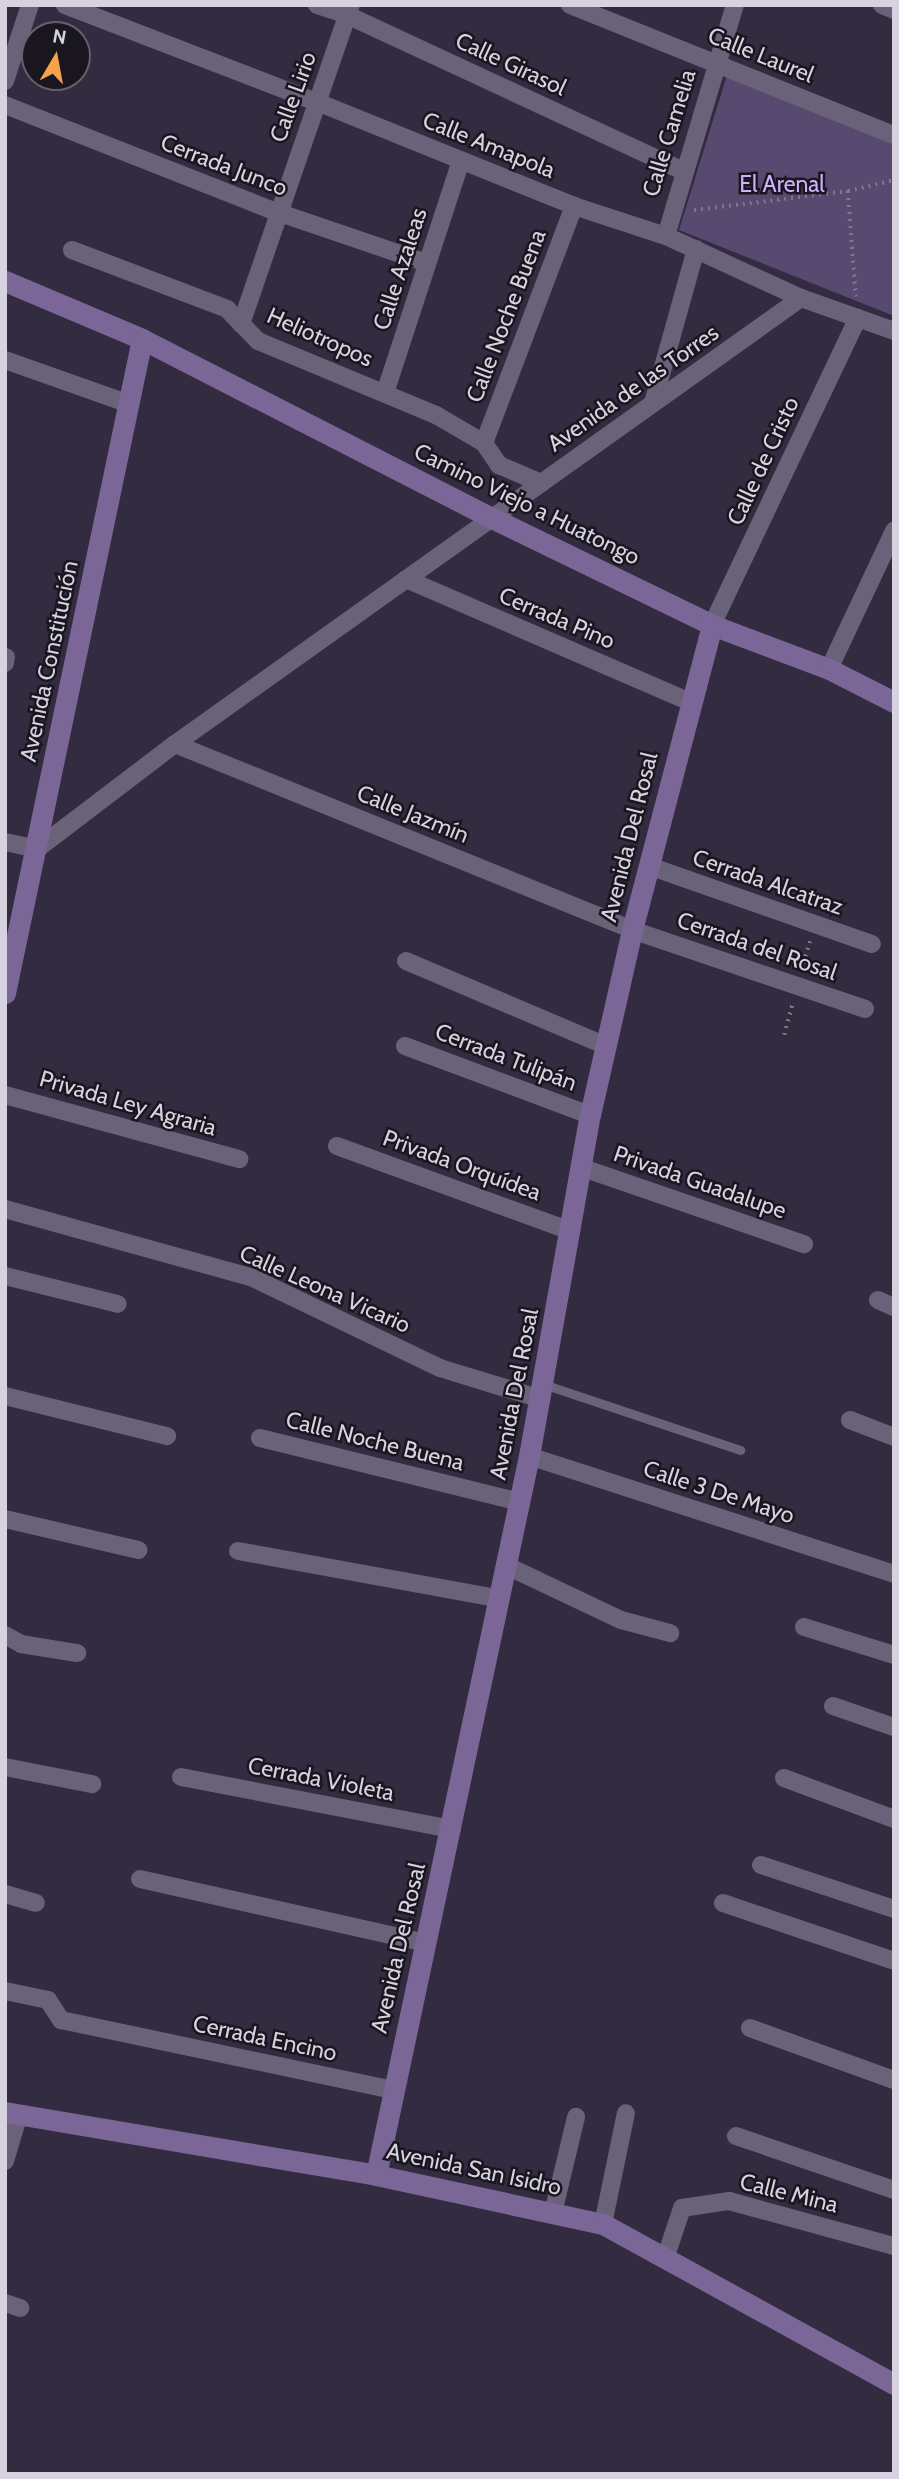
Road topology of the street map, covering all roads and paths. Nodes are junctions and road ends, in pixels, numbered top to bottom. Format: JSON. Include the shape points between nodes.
{"nodes":[{"id":1,"x":30,"y":5,"type":"edge"},
{"id":2,"x":65,"y":5,"type":"edge"},
{"id":3,"x":317,"y":5,"type":"edge"},
{"id":4,"x":570,"y":5,"type":"edge"},
{"id":5,"x":735,"y":5,"type":"edge"},
{"id":6,"x":882,"y":5,"type":"edge"},
{"id":7,"x":349,"y":10,"type":"edge"},
{"id":8,"x":894,"y":10,"type":"edge"},
{"id":9,"x":716,"y":63,"type":"junction"},
{"id":10,"x":5,"y":81,"type":"edge"},
{"id":11,"x":317,"y":102,"type":"junction"},
{"id":12,"x":5,"y":105,"type":"edge"},
{"id":13,"x":894,"y":135,"type":"edge"},
{"id":14,"x":461,"y":161,"type":"junction"},
{"id":15,"x":683,"y":171,"type":"junction"},
{"id":16,"x":894,"y":180,"type":"edge"},
{"id":17,"x":848,"y":191,"type":"junction"},
{"id":18,"x":574,"y":206,"type":"junction"},
{"id":19,"x":277,"y":212,"type":"junction"},
{"id":20,"x":671,"y":213,"type":"junction"},
{"id":21,"x":666,"y":236,"type":"junction"},
{"id":22,"x":696,"y":249,"type":"junction"},
{"id":23,"x":72,"y":250,"type":"dead end"},
{"id":24,"x":427,"y":264,"type":"junction"},
{"id":25,"x":5,"y":281,"type":"edge"},
{"id":26,"x":801,"y":298,"type":"junction"},
{"id":27,"x":858,"y":317,"type":"junction"},
{"id":28,"x":241,"y":324,"type":"junction"},
{"id":29,"x":894,"y":331,"type":"edge"},
{"id":30,"x":142,"y":339,"type":"junction"},
{"id":31,"x":5,"y":360,"type":"edge"},
{"id":32,"x":385,"y":393,"type":"junction"},
{"id":33,"x":653,"y":403,"type":"junction"},
{"id":34,"x":129,"y":404,"type":"junction"},
{"id":35,"x":484,"y":443,"type":"junction"},
{"id":36,"x":541,"y":483,"type":"junction"},
{"id":37,"x":492,"y":518,"type":"junction"},
{"id":38,"x":894,"y":531,"type":"edge"},
{"id":39,"x":886,"y":569,"type":"edge"},
{"id":40,"x":406,"y":579,"type":"junction"},
{"id":41,"x":712,"y":625,"type":"junction"},
{"id":42,"x":828,"y":669,"type":"junction"},
{"id":43,"x":690,"y":702,"type":"junction"},
{"id":44,"x":894,"y":702,"type":"edge"},
{"id":45,"x":175,"y":744,"type":"junction"},
{"id":46,"x":5,"y":842,"type":"edge"},
{"id":47,"x":37,"y":849,"type":"junction"},
{"id":48,"x":649,"y":866,"type":"junction"},
{"id":49,"x":632,"y":930,"type":"junction"},
{"id":50,"x":872,"y":944,"type":"dead end"},
{"id":51,"x":406,"y":961,"type":"dead end"},
{"id":52,"x":5,"y":993,"type":"edge"},
{"id":53,"x":865,"y":1009,"type":"dead end"},
{"id":54,"x":405,"y":1046,"type":"dead end"},
{"id":55,"x":606,"y":1046,"type":"junction"},
{"id":56,"x":5,"y":1094,"type":"edge"},
{"id":57,"x":590,"y":1115,"type":"junction"},
{"id":58,"x":337,"y":1146,"type":"dead end"},
{"id":59,"x":239,"y":1159,"type":"dead end"},
{"id":60,"x":580,"y":1167,"type":"junction"},
{"id":61,"x":5,"y":1209,"type":"edge"},
{"id":62,"x":570,"y":1231,"type":"junction"},
{"id":63,"x":804,"y":1244,"type":"dead end"},
{"id":64,"x":5,"y":1276,"type":"edge"},
{"id":65,"x":118,"y":1304,"type":"dead end"},
{"id":66,"x":542,"y":1392,"type":"junction"},
{"id":67,"x":5,"y":1396,"type":"edge"},
{"id":68,"x":850,"y":1420,"type":"dead end"},
{"id":69,"x":167,"y":1436,"type":"dead end"},
{"id":70,"x":894,"y":1437,"type":"edge"},
{"id":71,"x":260,"y":1438,"type":"dead end"},
{"id":72,"x":740,"y":1450,"type":"dead end"},
{"id":73,"x":529,"y":1456,"type":"junction"},
{"id":74,"x":520,"y":1502,"type":"junction"},
{"id":75,"x":5,"y":1519,"type":"edge"},
{"id":76,"x":138,"y":1550,"type":"dead end"},
{"id":77,"x":238,"y":1551,"type":"dead end"},
{"id":78,"x":505,"y":1565,"type":"junction"},
{"id":79,"x":894,"y":1574,"type":"edge"},
{"id":80,"x":497,"y":1598,"type":"junction"},
{"id":81,"x":804,"y":1627,"type":"dead end"},
{"id":82,"x":670,"y":1633,"type":"dead end"},
{"id":83,"x":5,"y":1635,"type":"edge"},
{"id":84,"x":77,"y":1653,"type":"dead end"},
{"id":85,"x":894,"y":1655,"type":"edge"},
{"id":86,"x":833,"y":1706,"type":"dead end"},
{"id":87,"x":894,"y":1727,"type":"edge"},
{"id":88,"x":5,"y":1767,"type":"edge"},
{"id":89,"x":181,"y":1777,"type":"dead end"},
{"id":90,"x":784,"y":1778,"type":"dead end"},
{"id":91,"x":92,"y":1784,"type":"dead end"},
{"id":92,"x":894,"y":1819,"type":"edge"},
{"id":93,"x":452,"y":1829,"type":"junction"},
{"id":94,"x":761,"y":1865,"type":"dead end"},
{"id":95,"x":140,"y":1879,"type":"dead end"},
{"id":96,"x":5,"y":1894,"type":"edge"},
{"id":97,"x":36,"y":1903,"type":"dead end"},
{"id":98,"x":723,"y":1903,"type":"dead end"},
{"id":99,"x":894,"y":1909,"type":"edge"},
{"id":100,"x":426,"y":1943,"type":"junction"},
{"id":101,"x":894,"y":1961,"type":"edge"},
{"id":102,"x":5,"y":1991,"type":"edge"},
{"id":103,"x":750,"y":2028,"type":"dead end"},
{"id":104,"x":894,"y":2080,"type":"edge"},
{"id":105,"x":394,"y":2090,"type":"junction"},
{"id":106,"x":12,"y":2113,"type":"edge"},
{"id":107,"x":626,"y":2113,"type":"dead end"},
{"id":108,"x":576,"y":2117,"type":"dead end"},
{"id":109,"x":736,"y":2136,"type":"dead end"},
{"id":110,"x":5,"y":2161,"type":"edge"},
{"id":111,"x":376,"y":2175,"type":"junction"},
{"id":112,"x":894,"y":2190,"type":"edge"},
{"id":113,"x":553,"y":2213,"type":"junction"},
{"id":114,"x":603,"y":2224,"type":"junction"},
{"id":115,"x":894,"y":2246,"type":"edge"},
{"id":116,"x":664,"y":2259,"type":"junction"},
{"id":117,"x":894,"y":2384,"type":"edge"}],
"edges":[{"from":1,"to":10,"type":"street"},
{"from":2,"to":11,"type":"street","name":"Calle Amapola"},
{"from":3,"to":7,"type":"street","name":"Calle Girasol"},
{"from":4,"to":9,"type":"street","name":"Calle Laurel"},
{"from":5,"to":9,"type":"street","name":"Calle Camelia"},
{"from":6,"to":8,"type":"street"},
{"from":7,"to":11,"type":"street","name":"Calle Lirio"},
{"from":7,"to":15,"type":"street","name":"Calle Girasol"},
{"from":9,"to":13,"type":"street","name":"Calle Laurel"},
{"from":9,"to":15,"type":"street","name":"Calle Camelia"},
{"from":11,"to":14,"type":"street","name":"Calle Amapola"},
{"from":11,"to":19,"type":"street","name":"Calle Lirio"},
{"from":12,"to":19,"type":"street","name":"Cerrada Junco"},
{"from":14,"to":18,"type":"street","name":"Calle Amapola"},
{"from":14,"to":24,"type":"street","name":"Calle Azaleas"},
{"from":15,"to":20,"type":"street","name":"Calle Camelia"},
{"from":16,"to":17,"type":"path"},
{"from":17,"to":20,"type":"path"},
{"from":17,"to":27,"type":"path"},
{"from":18,"to":21,"type":"street","name":"Calle Amapola"},
{"from":18,"to":35,"type":"street","name":"Calle Noche Buena"},
{"from":19,"to":24,"type":"street","name":"Cerrada Junco"},
{"from":19,"to":28,"type":"street","name":"Calle Lirio"},
{"from":20,"to":21,"type":"street","name":"Calle Camelia"},
{"from":21,"to":22,"type":"street","name":"Calle Amapola"},
{"from":22,"to":26,"type":"street","name":"Calle Amapola"},
{"from":22,"to":33,"type":"street"},
{"from":23,"to":28,"type":"street","name":"Heliotropos","via":[[227,309]]},
{"from":24,"to":32,"type":"street","name":"Calle Azaleas"},
{"from":25,"to":30,"type":"main road","name":"Camino Viejo a Huatongo"},
{"from":26,"to":27,"type":"street","name":"Calle Amapola"},
{"from":26,"to":33,"type":"street","name":"Avenida de las Torres"},
{"from":27,"to":29,"type":"street","name":"Calle Amapola"},
{"from":27,"to":41,"type":"street","name":"Calle de Cristo"},
{"from":28,"to":32,"type":"street","name":"Heliotropos","via":[[258,341]]},
{"from":30,"to":34,"type":"main road","name":"Avenida Constitución"},
{"from":30,"to":37,"type":"main road","name":"Camino Viejo a Huatongo"},
{"from":31,"to":34,"type":"street"},
{"from":32,"to":35,"type":"street","name":"Heliotropos"},
{"from":33,"to":36,"type":"street","name":"Avenida de las Torres"},
{"from":34,"to":47,"type":"main road","name":"Avenida Constitución"},
{"from":35,"to":36,"type":"street","name":"Heliotropos","via":[[499,465]]},
{"from":36,"to":37,"type":"street","name":"Avenida de las Torres"},
{"from":37,"to":40,"type":"street","name":"Avenida de las Torres"},
{"from":37,"to":41,"type":"main road","name":"Camino Viejo a Huatongo"},
{"from":38,"to":39,"type":"street"},
{"from":39,"to":42,"type":"street"},
{"from":40,"to":43,"type":"street","name":"Cerrada Pino"},
{"from":40,"to":45,"type":"street","name":"Avenida de las Torres"},
{"from":41,"to":42,"type":"main road","name":"Camino Viejo a Huatongo"},
{"from":41,"to":43,"type":"main road","name":"Avenida Del Rosal"},
{"from":42,"to":44,"type":"main road","name":"Camino Viejo a Huatongo"},
{"from":43,"to":48,"type":"main road","name":"Avenida Del Rosal"},
{"from":45,"to":47,"type":"street","name":"Avenida de las Torres"},
{"from":45,"to":49,"type":"street","name":"Calle Jazmín"},
{"from":46,"to":47,"type":"street"},
{"from":47,"to":52,"type":"main road","name":"Avenida Constitución"},
{"from":48,"to":49,"type":"main road","name":"Avenida Del Rosal"},
{"from":48,"to":50,"type":"street","name":"Cerrada Alcatraz"},
{"from":49,"to":53,"type":"street","name":"Cerrada del Rosal"},
{"from":49,"to":55,"type":"main road","name":"Avenida Del Rosal"},
{"from":51,"to":55,"type":"street"},
{"from":54,"to":57,"type":"street","name":"Cerrada Tulipán"},
{"from":55,"to":57,"type":"main road","name":"Avenida Del Rosal"},
{"from":56,"to":59,"type":"street","name":"Privada Ley Agraria"},
{"from":57,"to":60,"type":"main road","name":"Avenida Del Rosal"},
{"from":58,"to":62,"type":"street","name":"Privada Orquídea"},
{"from":60,"to":62,"type":"main road","name":"Avenida Del Rosal"},
{"from":60,"to":63,"type":"street","name":"Privada Guadalupe"},
{"from":61,"to":66,"type":"street","name":"Calle Leona Vicario","via":[[251,1277],[440,1368]]},
{"from":62,"to":66,"type":"main road","name":"Avenida Del Rosal"},
{"from":64,"to":65,"type":"street"},
{"from":66,"to":72,"type":"lane"},
{"from":66,"to":73,"type":"main road","name":"Avenida Del Rosal"},
{"from":67,"to":69,"type":"street"},
{"from":68,"to":70,"type":"street"},
{"from":71,"to":74,"type":"street","name":"Calle Noche Buena"},
{"from":73,"to":74,"type":"main road","name":"Avenida Del Rosal"},
{"from":73,"to":79,"type":"street","name":"Calle 3 De Mayo"},
{"from":74,"to":78,"type":"main road","name":"Avenida Del Rosal"},
{"from":75,"to":76,"type":"street"},
{"from":77,"to":80,"type":"street"},
{"from":78,"to":80,"type":"main road","name":"Avenida Del Rosal"},
{"from":78,"to":82,"type":"street","via":[[621,1620]]},
{"from":80,"to":93,"type":"main road","name":"Avenida Del Rosal"},
{"from":81,"to":85,"type":"street"},
{"from":83,"to":84,"type":"street","via":[[21,1644]]},
{"from":86,"to":87,"type":"street"},
{"from":88,"to":91,"type":"street"},
{"from":89,"to":93,"type":"street","name":"Cerrada Violeta"},
{"from":90,"to":92,"type":"street"},
{"from":93,"to":100,"type":"main road","name":"Avenida Del Rosal"},
{"from":94,"to":99,"type":"street"},
{"from":95,"to":100,"type":"street"},
{"from":96,"to":97,"type":"street"},
{"from":98,"to":101,"type":"street"},
{"from":100,"to":105,"type":"main road","name":"Avenida Del Rosal"},
{"from":102,"to":105,"type":"street","name":"Cerrada Encino","via":[[48,2000],[61,2020]]},
{"from":103,"to":104,"type":"street"},
{"from":105,"to":111,"type":"main road","name":"Avenida Del Rosal"},
{"from":106,"to":110,"type":"street"},
{"from":106,"to":111,"type":"main road","name":"Avenida San Isidro"},
{"from":107,"to":114,"type":"street"},
{"from":108,"to":113,"type":"street"},
{"from":109,"to":112,"type":"street"},
{"from":111,"to":113,"type":"main road","name":"Avenida San Isidro"},
{"from":113,"to":114,"type":"main road","name":"Avenida San Isidro"},
{"from":114,"to":116,"type":"main road","name":"Avenida San Isidro"},
{"from":115,"to":116,"type":"street","name":"Calle Mina","via":[[729,2201],[682,2208]]},
{"from":116,"to":117,"type":"main road","name":"Avenida San Isidro"}]}
